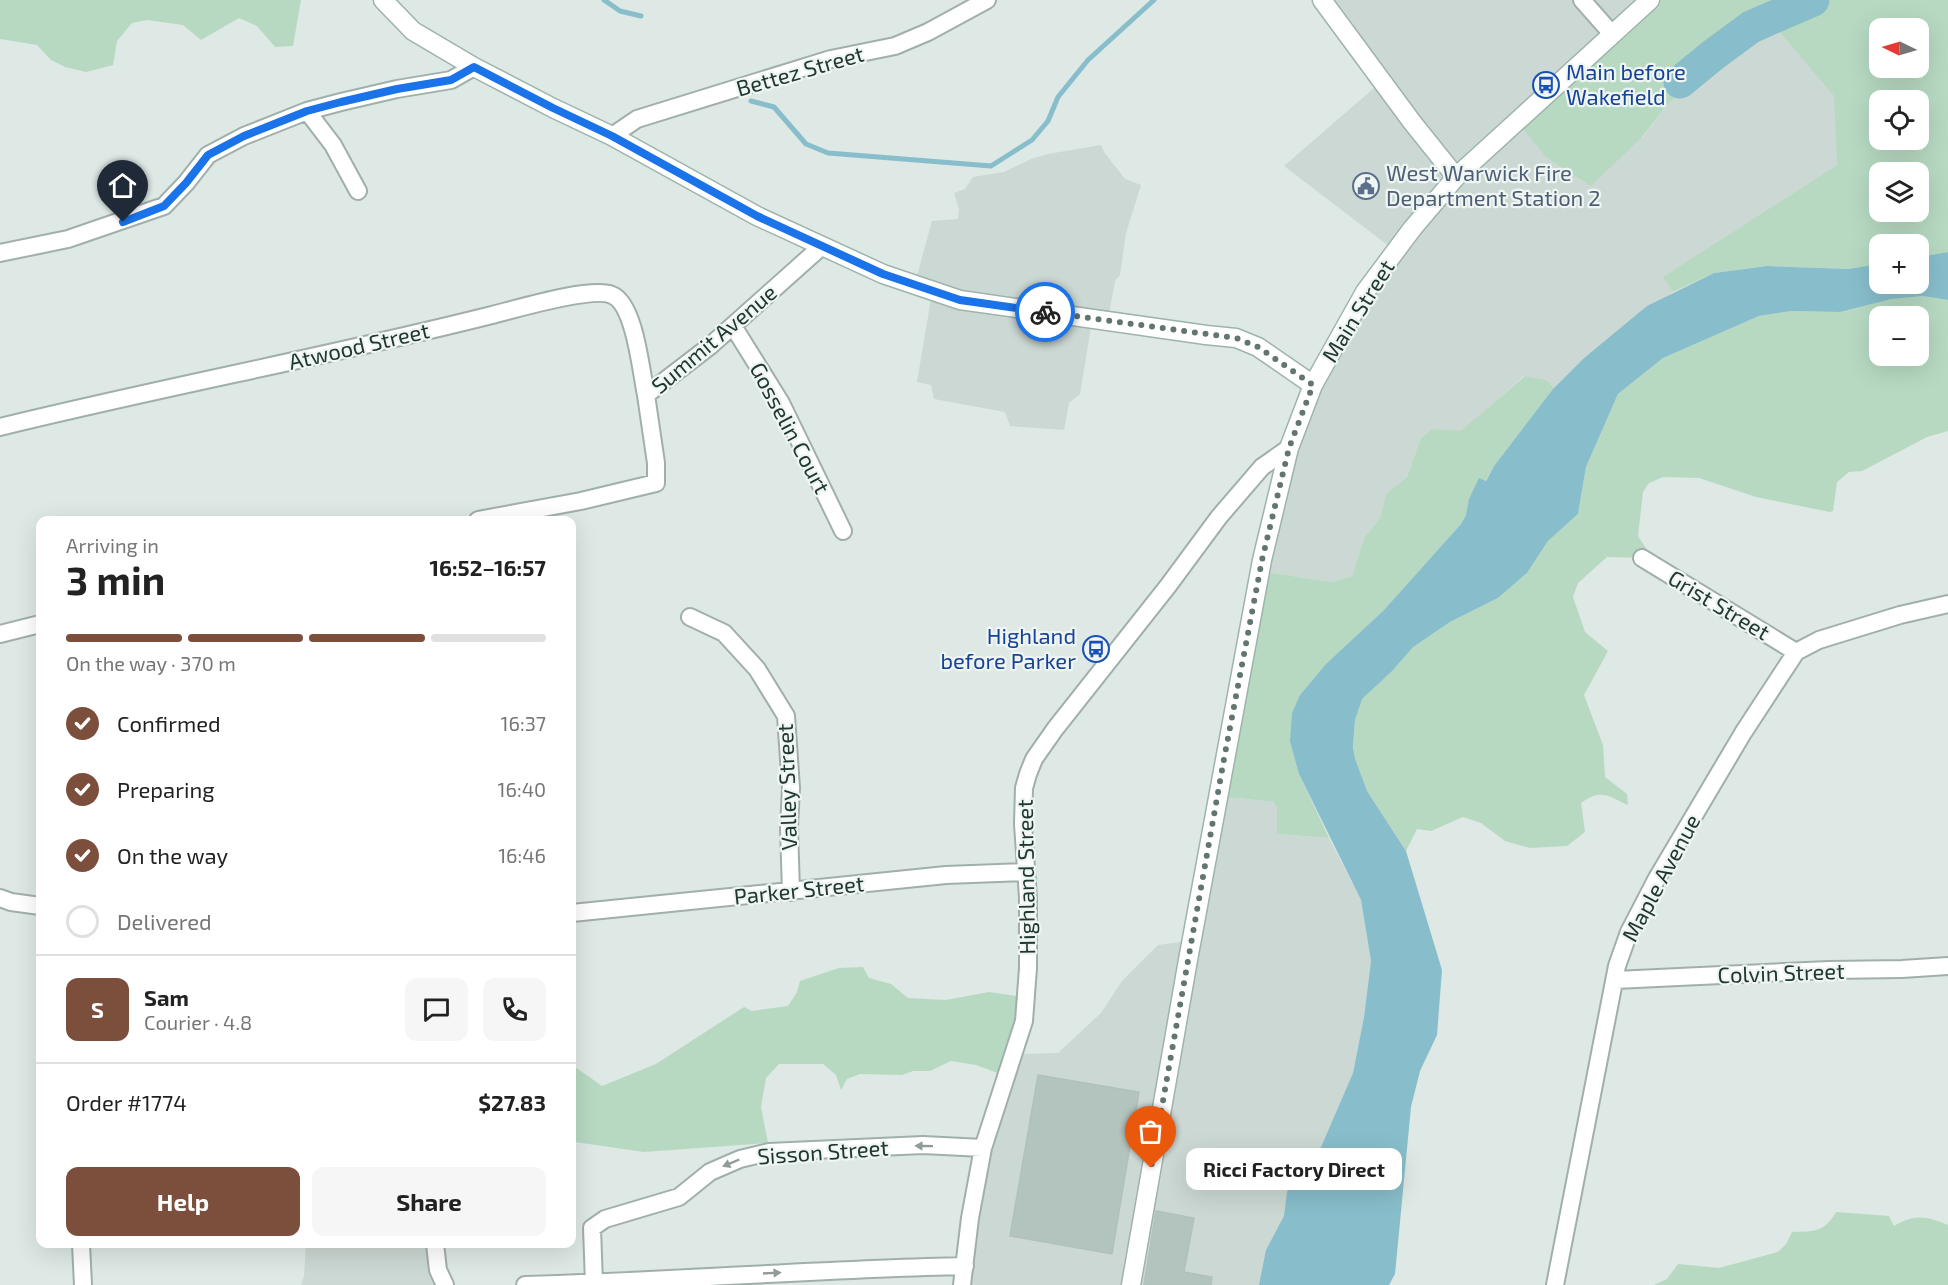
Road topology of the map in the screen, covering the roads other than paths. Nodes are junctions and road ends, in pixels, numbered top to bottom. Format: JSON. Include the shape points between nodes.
{"nodes":[{"id":1,"x":383,"y":0,"type":"edge"},
{"id":2,"x":987,"y":0,"type":"edge"},
{"id":3,"x":1322,"y":0,"type":"edge"},
{"id":4,"x":1582,"y":0,"type":"edge"},
{"id":5,"x":1650,"y":0,"type":"edge"},
{"id":6,"x":1612,"y":34,"type":"junction"},
{"id":7,"x":474,"y":67,"type":"junction"},
{"id":8,"x":307,"y":111,"type":"junction"},
{"id":9,"x":612,"y":136,"type":"junction"},
{"id":10,"x":1456,"y":177,"type":"junction"},
{"id":11,"x":358,"y":191,"type":"dead end"},
{"id":12,"x":822,"y":246,"type":"junction"},
{"id":13,"x":0,"y":253,"type":"edge"},
{"id":14,"x":733,"y":326,"type":"junction"},
{"id":15,"x":1313,"y":385,"type":"junction"},
{"id":16,"x":646,"y":395,"type":"junction"},
{"id":17,"x":0,"y":427,"type":"edge"},
{"id":18,"x":1289,"y":448,"type":"junction"},
{"id":19,"x":499,"y":516,"type":"edge"},
{"id":20,"x":843,"y":531,"type":"dead end"},
{"id":21,"x":1642,"y":558,"type":"dead end"},
{"id":22,"x":1948,"y":604,"type":"edge"},
{"id":23,"x":690,"y":617,"type":"dead end"},
{"id":24,"x":36,"y":625,"type":"edge"},
{"id":25,"x":0,"y":633,"type":"edge"},
{"id":26,"x":1796,"y":652,"type":"junction"},
{"id":27,"x":1026,"y":872,"type":"junction"},
{"id":28,"x":791,"y":892,"type":"junction"},
{"id":29,"x":0,"y":898,"type":"edge"},
{"id":30,"x":36,"y":905,"type":"edge"},
{"id":31,"x":576,"y":913,"type":"edge"},
{"id":32,"x":1948,"y":966,"type":"edge"},
{"id":33,"x":1615,"y":980,"type":"junction"},
{"id":34,"x":983,"y":1148,"type":"junction"},
{"id":35,"x":81,"y":1248,"type":"edge"},
{"id":36,"x":435,"y":1248,"type":"edge"},
{"id":37,"x":965,"y":1266,"type":"junction"},
{"id":38,"x":594,"y":1283,"type":"junction"},
{"id":39,"x":83,"y":1285,"type":"edge"},
{"id":40,"x":445,"y":1285,"type":"edge"},
{"id":41,"x":525,"y":1285,"type":"edge"},
{"id":42,"x":962,"y":1285,"type":"edge"},
{"id":43,"x":1131,"y":1285,"type":"edge"},
{"id":44,"x":1555,"y":1285,"type":"edge"}],
"edges":[{"from":1,"to":7,"type":"main road","via":[[413,31]]},
{"from":2,"to":9,"type":"street","name":"Bettez Street","via":[[928,33],[895,45],[831,59],[637,119]]},
{"from":3,"to":10,"type":"main road"},
{"from":4,"to":6,"type":"street"},
{"from":5,"to":6,"type":"main road","name":"Main Street"},
{"from":6,"to":10,"type":"main road","name":"Main Street"},
{"from":7,"to":8,"type":"street","via":[[451,80]]},
{"from":7,"to":9,"type":"main road"},
{"from":8,"to":11,"type":"street","via":[[333,145]]},
{"from":8,"to":13,"type":"street","via":[[208,155],[164,206],[68,239]]},
{"from":9,"to":12,"type":"main road","via":[[757,216]]},
{"from":10,"to":15,"type":"main road","name":"Main Street","via":[[1365,292]]},
{"from":12,"to":14,"type":"street","name":"Summit Avenue"},
{"from":12,"to":15,"type":"main road","via":[[883,274],[960,300],[1236,338],[1258,347]]},
{"from":14,"to":16,"type":"street","name":"Summit Avenue"},
{"from":14,"to":20,"type":"street","name":"Gosselin Court","via":[[781,404]]},
{"from":15,"to":18,"type":"main road","name":"Main Street"},
{"from":16,"to":17,"type":"street","name":"Atwood Street","via":[[630,318],[621,300],[600,293]]},
{"from":16,"to":19,"type":"street","name":"Summit Avenue","via":[[656,483]]},
{"from":18,"to":27,"type":"street","name":"Highland Street","via":[[1262,467],[1219,517],[1034,759],[1024,788]]},
{"from":18,"to":43,"type":"main road","name":"Main Street","via":[[1262,560],[1224,759]]},
{"from":21,"to":26,"type":"street","name":"Grist Street"},
{"from":22,"to":26,"type":"street","via":[[1819,640]]},
{"from":23,"to":28,"type":"street","name":"Valley Street","via":[[724,633],[757,669],[786,716]]},
{"from":24,"to":25,"type":"street"},
{"from":26,"to":33,"type":"street","name":"Maple Avenue","via":[[1657,878],[1629,932]]},
{"from":27,"to":28,"type":"street","name":"Parker Street","via":[[946,875]]},
{"from":27,"to":34,"type":"street","name":"Highland Street","via":[[1028,968],[1024,1021]]},
{"from":28,"to":31,"type":"street","name":"Parker Street"},
{"from":29,"to":30,"type":"street"},
{"from":32,"to":33,"type":"street","name":"Colvin Street"},
{"from":33,"to":44,"type":"street","name":"Maple Avenue"},
{"from":34,"to":37,"type":"street","name":"Highland Street"},
{"from":34,"to":38,"type":"street","name":"Sisson Street","one_way":true,"via":[[923,1145],[827,1149],[769,1152],[740,1159],[710,1172],[680,1197],[605,1219],[592,1228]]},
{"from":35,"to":39,"type":"street"},
{"from":36,"to":40,"type":"street","via":[[438,1270]]},
{"from":38,"to":37,"type":"street","one_way":true},
{"from":37,"to":42,"type":"street","name":"Highland Street"},
{"from":38,"to":41,"type":"street"}]}
